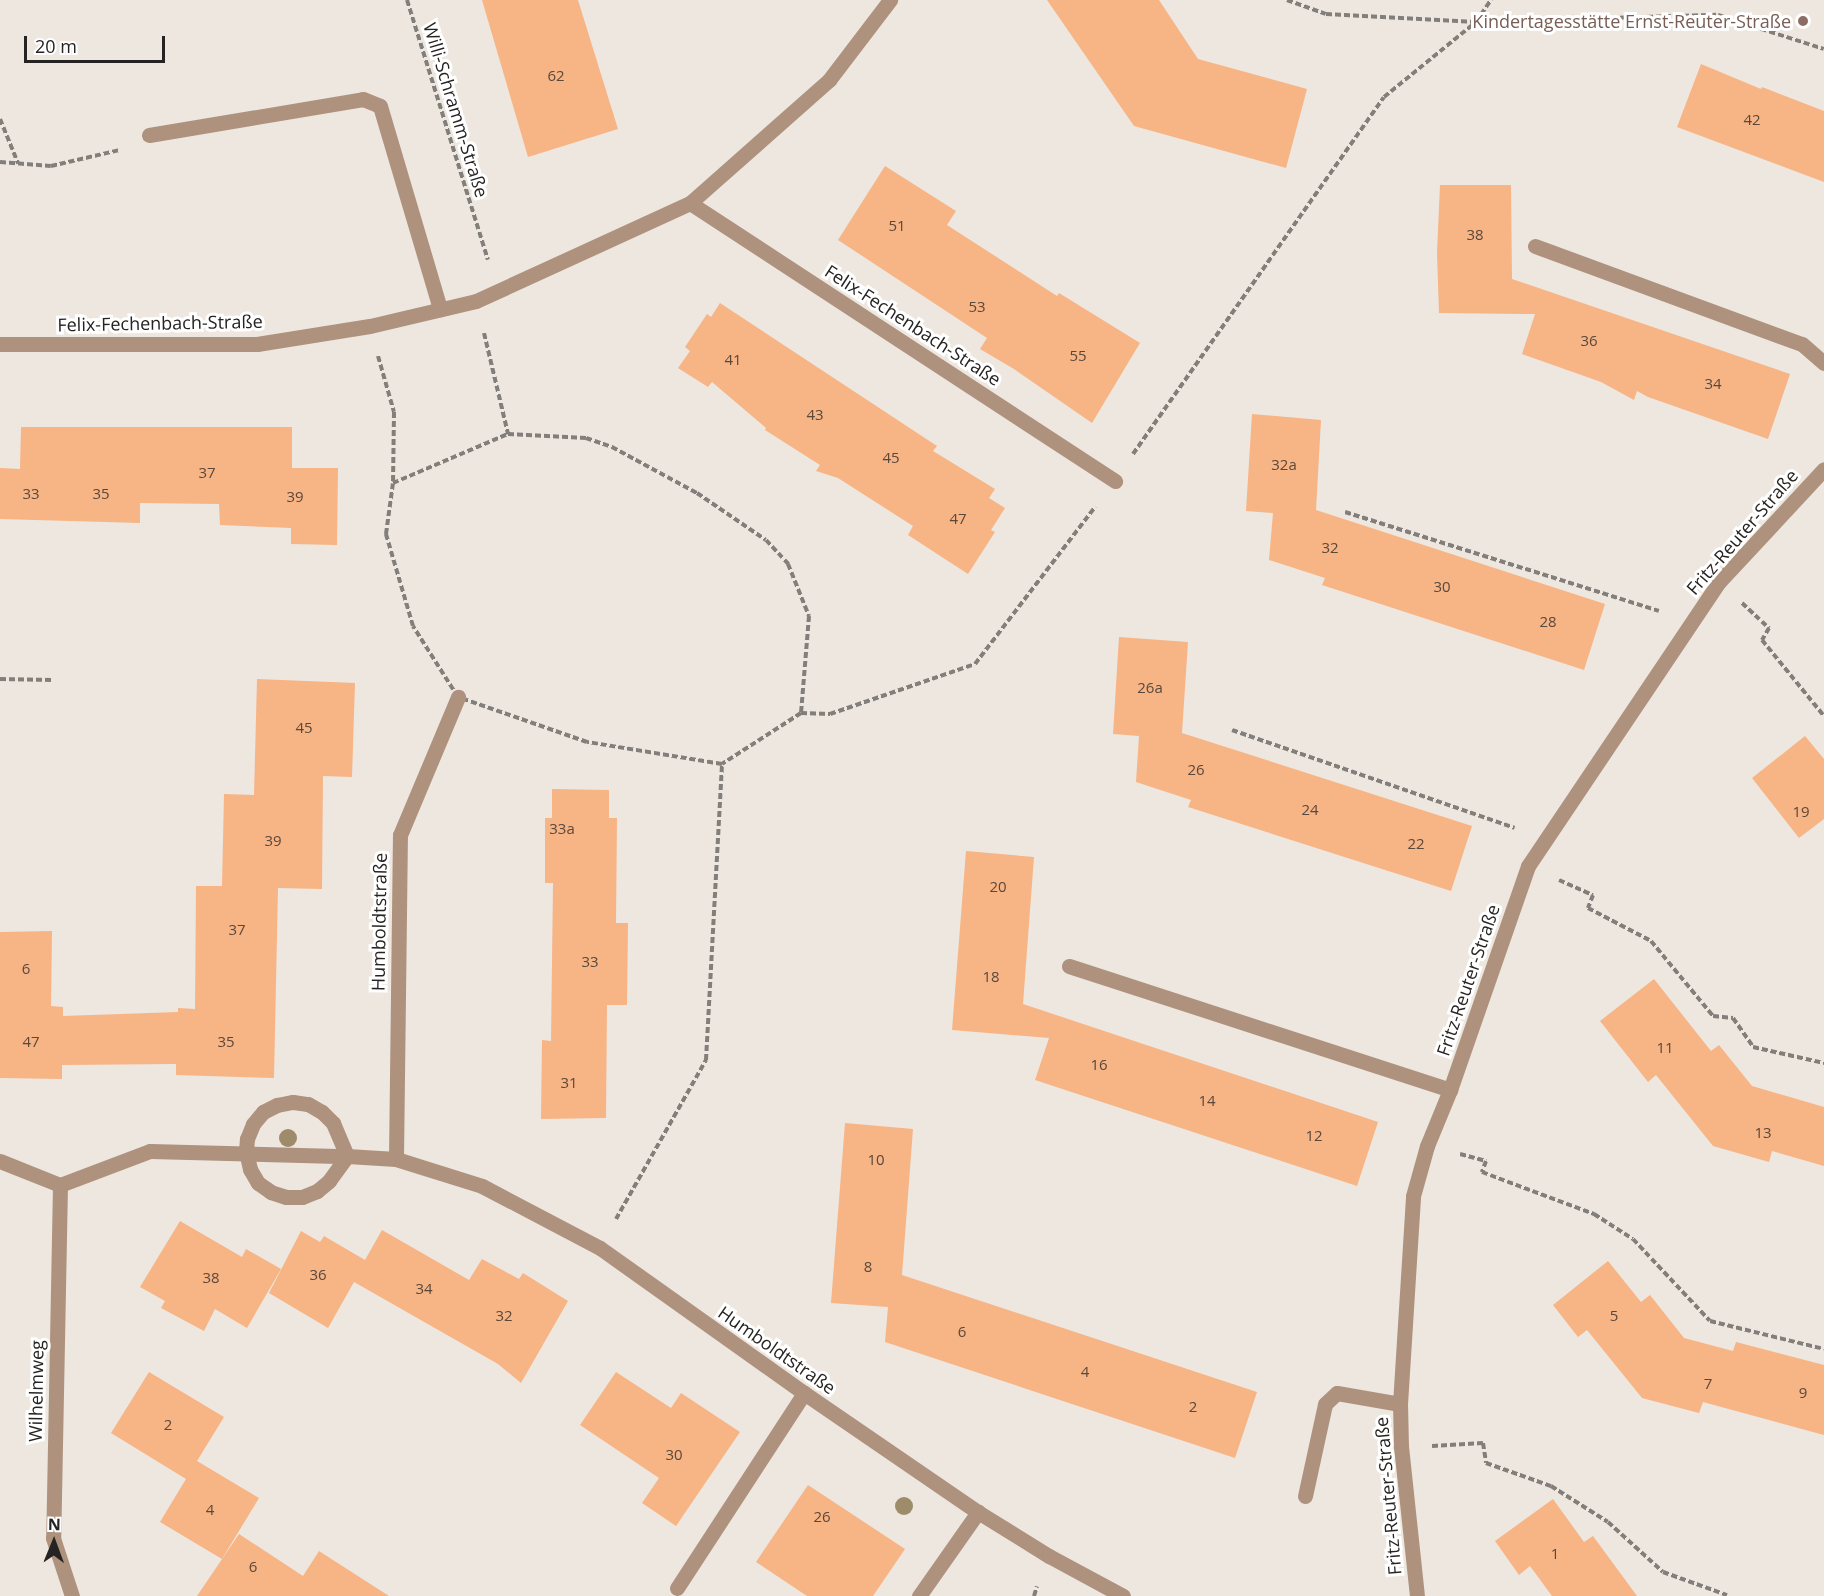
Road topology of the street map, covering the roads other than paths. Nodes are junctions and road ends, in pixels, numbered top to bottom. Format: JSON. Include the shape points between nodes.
{"nodes":[{"id":1,"x":890,"y":0,"type":"edge"},
{"id":2,"x":149,"y":135,"type":"road end"},
{"id":3,"x":690,"y":203,"type":"junction"},
{"id":4,"x":1534,"y":246,"type":"dead end"},
{"id":5,"x":440,"y":309,"type":"junction"},
{"id":6,"x":0,"y":344,"type":"edge"},
{"id":7,"x":1824,"y":363,"type":"edge"},
{"id":8,"x":1824,"y":469,"type":"edge"},
{"id":9,"x":1114,"y":481,"type":"road end"},
{"id":10,"x":458,"y":697,"type":"road end"},
{"id":11,"x":1069,"y":966,"type":"dead end"},
{"id":12,"x":1450,"y":1090,"type":"junction"},
{"id":13,"x":246,"y":1152,"type":"junction"},
{"id":14,"x":347,"y":1156,"type":"junction"},
{"id":15,"x":396,"y":1159,"type":"junction"},
{"id":16,"x":0,"y":1161,"type":"edge"},
{"id":17,"x":60,"y":1185,"type":"junction"},
{"id":18,"x":804,"y":1393,"type":"junction"},
{"id":19,"x":1400,"y":1404,"type":"junction"},
{"id":20,"x":1305,"y":1496,"type":"dead end"},
{"id":21,"x":978,"y":1512,"type":"junction"},
{"id":22,"x":677,"y":1588,"type":"dead end"},
{"id":23,"x":72,"y":1596,"type":"edge"},
{"id":24,"x":919,"y":1596,"type":"edge"},
{"id":25,"x":1124,"y":1596,"type":"edge"},
{"id":26,"x":1417,"y":1596,"type":"edge"}],
"edges":[{"from":1,"to":3,"type":"street","name":"Felix-Fechenbach-Straße","via":[[829,80]]},
{"from":2,"to":5,"type":"street","via":[[363,99],[380,106]]},
{"from":3,"to":5,"type":"street","name":"Felix-Fechenbach-Straße","via":[[476,301]]},
{"from":3,"to":9,"type":"street","name":"Felix-Fechenbach-Straße"},
{"from":4,"to":7,"type":"street","via":[[1802,344]]},
{"from":5,"to":6,"type":"street","name":"Felix-Fechenbach-Straße","via":[[370,326],[256,344]]},
{"from":8,"to":12,"type":"street","name":"Fritz-Reuter-Straße","via":[[1719,582],[1528,866]]},
{"from":10,"to":15,"type":"street","name":"Humboldtstraße","via":[[400,835]]},
{"from":11,"to":12,"type":"street"},
{"from":12,"to":19,"type":"street","name":"Fritz-Reuter-Straße","via":[[1427,1146],[1413,1196]]},
{"from":13,"to":14,"type":"street","name":"Humboldtstraße"},
{"from":13,"to":14,"type":"street","via":[[258,1183],[286,1197],[302,1197],[317,1191]]},
{"from":13,"to":14,"type":"street","via":[[247,1138],[263,1112],[293,1102],[308,1104],[333,1123]]},
{"from":13,"to":17,"type":"street","via":[[150,1151]]},
{"from":14,"to":15,"type":"street","name":"Humboldtstraße"},
{"from":15,"to":18,"type":"street","name":"Humboldtstraße","via":[[482,1186],[600,1248]]},
{"from":16,"to":17,"type":"street"},
{"from":17,"to":23,"type":"street","name":"Wilhelmweg","via":[[53,1538]]},
{"from":18,"to":21,"type":"street","name":"Humboldtstraße"},
{"from":18,"to":22,"type":"street"},
{"from":19,"to":20,"type":"street","via":[[1337,1393],[1325,1404]]},
{"from":19,"to":26,"type":"street","name":"Fritz-Reuter-Straße"},
{"from":21,"to":24,"type":"street"},
{"from":21,"to":25,"type":"street","name":"Humboldtstraße"}]}
